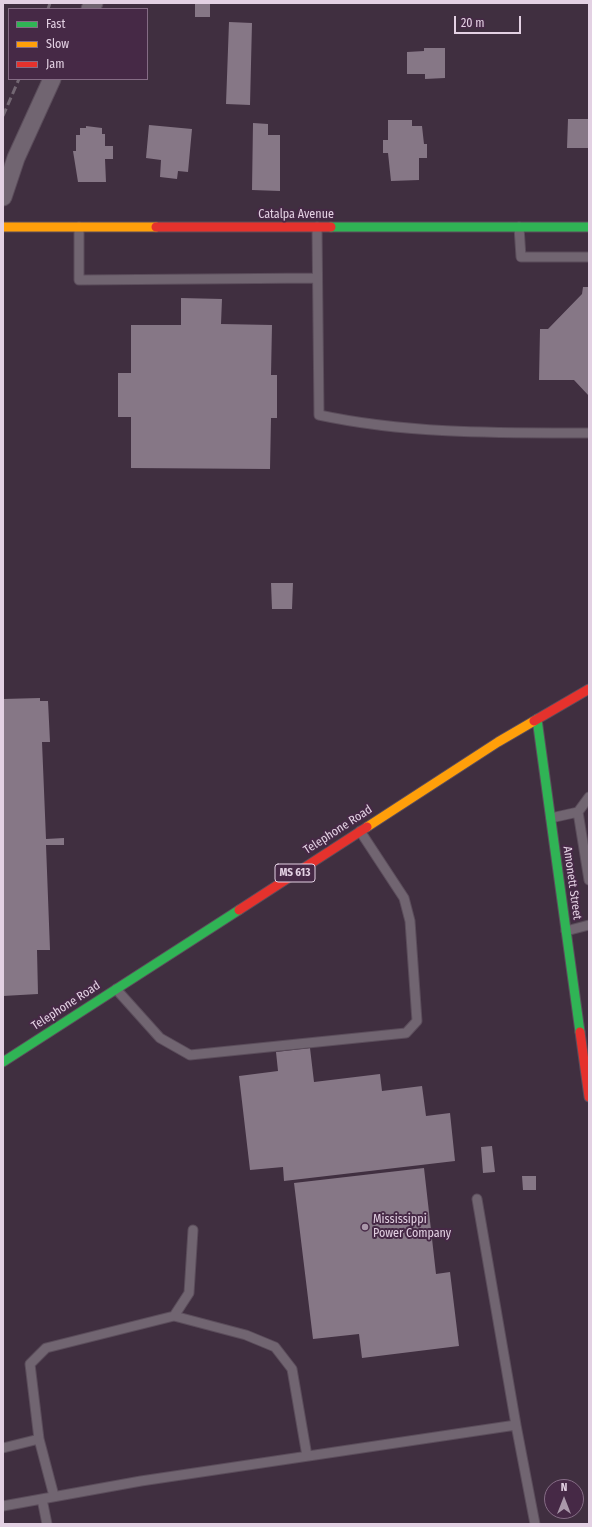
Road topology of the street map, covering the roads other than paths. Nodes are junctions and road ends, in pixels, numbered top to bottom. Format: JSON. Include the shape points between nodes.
{"nodes":[{"id":1,"x":52,"y":80,"type":"edge"},
{"id":2,"x":3,"y":197,"type":"edge"},
{"id":3,"x":3,"y":227,"type":"edge"},
{"id":4,"x":79,"y":227,"type":"junction"},
{"id":5,"x":317,"y":227,"type":"junction"},
{"id":6,"x":519,"y":227,"type":"junction"},
{"id":7,"x":589,"y":227,"type":"edge"},
{"id":8,"x":589,"y":257,"type":"edge"},
{"id":9,"x":317,"y":278,"type":"junction"},
{"id":10,"x":589,"y":433,"type":"edge"},
{"id":11,"x":589,"y":689,"type":"edge"},
{"id":12,"x":537,"y":719,"type":"junction"},
{"id":13,"x":589,"y":797,"type":"edge"},
{"id":14,"x":578,"y":812,"type":"junction"},
{"id":15,"x":551,"y":818,"type":"junction"},
{"id":16,"x":360,"y":831,"type":"junction"},
{"id":17,"x":589,"y":880,"type":"edge"},
{"id":18,"x":589,"y":925,"type":"edge"},
{"id":19,"x":566,"y":931,"type":"junction"},
{"id":20,"x":116,"y":988,"type":"junction"},
{"id":21,"x":3,"y":1062,"type":"edge"},
{"id":22,"x":589,"y":1097,"type":"edge"},
{"id":23,"x":477,"y":1199,"type":"dead end"},
{"id":24,"x":193,"y":1230,"type":"dead end"},
{"id":25,"x":174,"y":1316,"type":"junction"},
{"id":26,"x":516,"y":1425,"type":"junction"},
{"id":27,"x":39,"y":1439,"type":"junction"},
{"id":28,"x":3,"y":1448,"type":"edge"},
{"id":29,"x":307,"y":1456,"type":"junction"},
{"id":30,"x":54,"y":1496,"type":"junction"},
{"id":31,"x":42,"y":1499,"type":"junction"},
{"id":32,"x":3,"y":1506,"type":"edge"},
{"id":33,"x":47,"y":1524,"type":"edge"},
{"id":34,"x":535,"y":1524,"type":"edge"}],
"edges":[{"from":1,"to":2,"type":"street","via":[[16,158]]},
{"from":3,"to":4,"type":"street","name":"Catalpa Avenue"},
{"from":4,"to":5,"type":"street","name":"Catalpa Avenue"},
{"from":4,"to":9,"type":"lane","via":[[79,280]]},
{"from":5,"to":6,"type":"street","name":"Catalpa Avenue"},
{"from":5,"to":9,"type":"lane"},
{"from":6,"to":7,"type":"street","name":"Catalpa Avenue"},
{"from":6,"to":8,"type":"lane","via":[[521,257]]},
{"from":9,"to":10,"type":"lane","via":[[319,414],[354,422],[477,433]]},
{"from":11,"to":12,"type":"street","name":"Telephone Road","number":"MS 613"},
{"from":12,"to":15,"type":"street","name":"Amonett Street"},
{"from":12,"to":16,"type":"street","name":"Telephone Road","number":"MS 613"},
{"from":13,"to":14,"type":"lane"},
{"from":14,"to":15,"type":"lane"},
{"from":14,"to":17,"type":"lane"},
{"from":15,"to":19,"type":"street","name":"Amonett Street"},
{"from":16,"to":20,"type":"street","name":"Telephone Road","number":"MS 613"},
{"from":16,"to":20,"type":"lane","via":[[404,898],[410,921],[417,1021],[406,1033],[190,1055],[160,1038]]},
{"from":18,"to":19,"type":"lane"},
{"from":19,"to":22,"type":"street","name":"Amonett Street"},
{"from":20,"to":21,"type":"street","name":"Telephone Road","number":"MS 613"},
{"from":23,"to":26,"type":"lane"},
{"from":24,"to":25,"type":"lane","via":[[189,1293]]},
{"from":25,"to":27,"type":"lane","via":[[46,1348],[30,1364]]},
{"from":25,"to":29,"type":"lane","via":[[246,1335],[275,1347],[292,1369]]},
{"from":26,"to":29,"type":"lane"},
{"from":26,"to":34,"type":"lane"},
{"from":27,"to":28,"type":"lane"},
{"from":27,"to":30,"type":"lane"},
{"from":29,"to":30,"type":"lane","via":[[141,1480]]},
{"from":30,"to":31,"type":"lane"},
{"from":31,"to":32,"type":"lane"},
{"from":31,"to":33,"type":"lane"}]}
